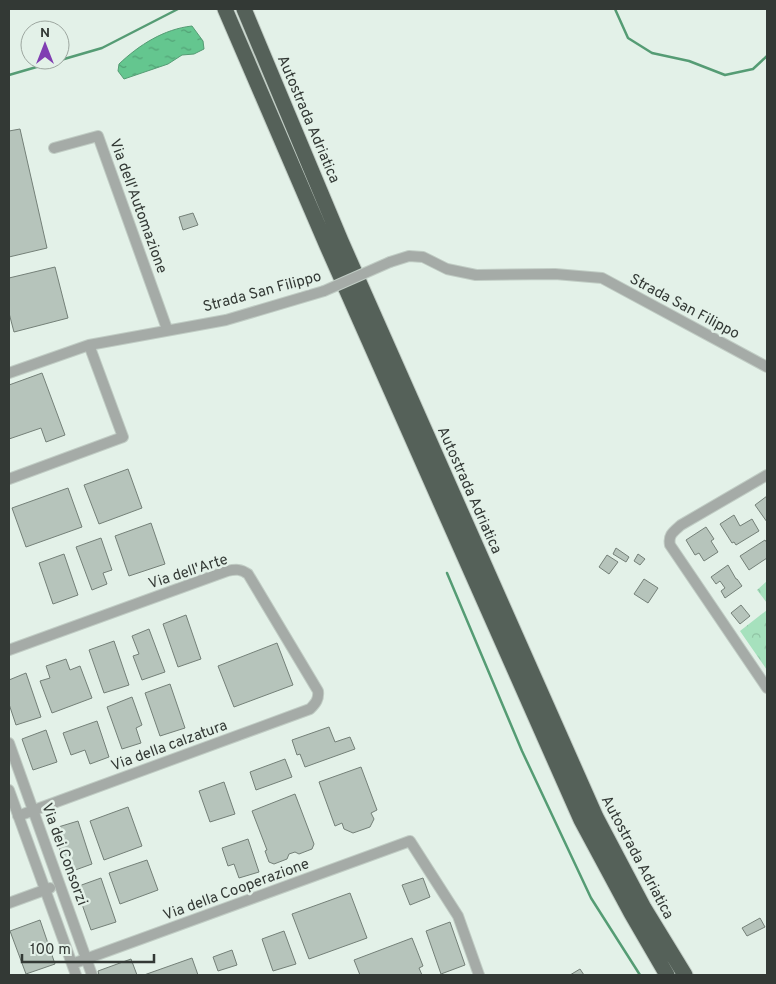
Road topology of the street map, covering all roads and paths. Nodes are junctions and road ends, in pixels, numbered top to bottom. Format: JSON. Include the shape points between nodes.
{"nodes":[{"id":1,"x":225,"y":9,"type":"edge"},
{"id":2,"x":244,"y":9,"type":"edge"},
{"id":3,"x":54,"y":148,"type":"dead end"},
{"id":4,"x":167,"y":329,"type":"junction"},
{"id":5,"x":89,"y":345,"type":"junction"},
{"id":6,"x":767,"y":367,"type":"edge"},
{"id":7,"x":9,"y":373,"type":"edge"},
{"id":8,"x":767,"y":475,"type":"edge"},
{"id":9,"x":9,"y":479,"type":"edge"},
{"id":10,"x":9,"y":650,"type":"edge"},
{"id":11,"x":767,"y":688,"type":"edge"},
{"id":12,"x":318,"y":691,"type":"joint"},
{"id":13,"x":9,"y":743,"type":"edge"},
{"id":14,"x":9,"y":790,"type":"edge"},
{"id":15,"x":33,"y":810,"type":"junction"},
{"id":16,"x":18,"y":816,"type":"junction"},
{"id":17,"x":60,"y":885,"type":"junction"},
{"id":18,"x":45,"y":890,"type":"junction"},
{"id":19,"x":9,"y":903,"type":"edge"},
{"id":20,"x":86,"y":959,"type":"junction"},
{"id":21,"x":72,"y":964,"type":"junction"},
{"id":22,"x":76,"y":975,"type":"edge"},
{"id":23,"x":92,"y":975,"type":"edge"},
{"id":24,"x":479,"y":975,"type":"edge"},
{"id":25,"x":667,"y":975,"type":"edge"},
{"id":26,"x":685,"y":975,"type":"edge"}],
"edges":[{"from":1,"to":25,"type":"highway","name":"Autostrada Adriatica","via":[[581,820]]},
{"from":2,"to":26,"type":"highway","name":"Autostrada Adriatica","via":[[345,250],[596,817],[644,908]]},
{"from":3,"to":4,"type":"street","name":"Via dell'Automazione","via":[[98,136]]},
{"from":4,"to":5,"type":"street","name":"Strada San Filippo"},
{"from":4,"to":6,"type":"street","name":"Strada San Filippo","bridge":true,"via":[[226,320],[324,291],[390,262],[416,256],[447,269],[476,276],[555,274],[602,278]]},
{"from":5,"to":7,"type":"street","name":"Strada San Filippo"},
{"from":5,"to":9,"type":"street","via":[[123,437]]},
{"from":8,"to":11,"type":"street","via":[[681,525],[669,538],[670,546]]},
{"from":10,"to":12,"type":"street","name":"Via dell'Arte","via":[[235,569],[248,574]]},
{"from":12,"to":15,"type":"street","name":"Via della calzatura","via":[[317,701],[310,709]]},
{"from":13,"to":15,"type":"street","name":"Via dei Consorzi"},
{"from":14,"to":16,"type":"street","name":"Via dei Consorzi"},
{"from":15,"to":16,"type":"street","name":"Via della calzatura"},
{"from":15,"to":17,"type":"street","name":"Via dei Consorzi"},
{"from":16,"to":18,"type":"street","name":"Via dei Consorzi"},
{"from":17,"to":18,"type":"street"},
{"from":17,"to":20,"type":"street","name":"Via dei Consorzi"},
{"from":18,"to":19,"type":"street"},
{"from":18,"to":21,"type":"street","name":"Via dei Consorzi"},
{"from":20,"to":21,"type":"street","name":"Via della Cooperazione"},
{"from":20,"to":23,"type":"street","name":"Via dei Consorzi"},
{"from":20,"to":24,"type":"street","name":"Via della Cooperazione","via":[[410,841],[458,916]]},
{"from":21,"to":22,"type":"street","name":"Via dei Consorzi"}]}
